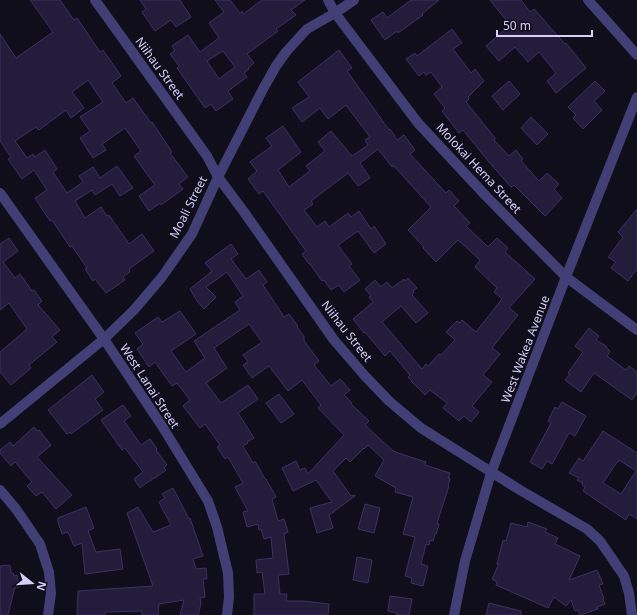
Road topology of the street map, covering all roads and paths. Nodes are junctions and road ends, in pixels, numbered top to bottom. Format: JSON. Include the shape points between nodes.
{"nodes":[{"id":1,"x":95,"y":0,"type":"edge"},
{"id":2,"x":328,"y":0,"type":"edge"},
{"id":3,"x":354,"y":0,"type":"edge"},
{"id":4,"x":588,"y":0,"type":"edge"},
{"id":5,"x":335,"y":13,"type":"junction"},
{"id":6,"x":637,"y":55,"type":"edge"},
{"id":7,"x":637,"y":97,"type":"edge"},
{"id":8,"x":218,"y":177,"type":"junction"},
{"id":9,"x":0,"y":193,"type":"edge"},
{"id":10,"x":566,"y":277,"type":"junction"},
{"id":11,"x":637,"y":330,"type":"edge"},
{"id":12,"x":104,"y":339,"type":"junction"},
{"id":13,"x":0,"y":424,"type":"edge"},
{"id":14,"x":492,"y":473,"type":"junction"},
{"id":15,"x":0,"y":490,"type":"edge"},
{"id":16,"x":48,"y":615,"type":"edge"},
{"id":17,"x":227,"y":615,"type":"edge"},
{"id":18,"x":454,"y":615,"type":"edge"},
{"id":19,"x":632,"y":615,"type":"edge"}],
"edges":[{"from":1,"to":8,"type":"street","name":"Niihau Street","via":[[207,156]]},
{"from":2,"to":5,"type":"street","name":"Molokai Hema Street"},
{"from":3,"to":5,"type":"street","name":"Moali Street"},
{"from":4,"to":6,"type":"street"},
{"from":5,"to":8,"type":"street","name":"Moali Street","via":[[307,29],[276,66]]},
{"from":5,"to":10,"type":"street","name":"Molokai Hema Street","via":[[418,123]]},
{"from":7,"to":10,"type":"street","name":"West Wakea Avenue"},
{"from":8,"to":12,"type":"street","name":"Moali Street","via":[[192,234],[162,277],[134,310]]},
{"from":8,"to":14,"type":"street","name":"Niihau Street","via":[[334,340],[365,376],[421,428]]},
{"from":9,"to":12,"type":"street","name":"West Lanai Street"},
{"from":10,"to":11,"type":"street","name":"Molokai Hema Street"},
{"from":10,"to":14,"type":"street","name":"West Wakea Avenue"},
{"from":12,"to":13,"type":"street","name":"Moali Street"},
{"from":12,"to":17,"type":"street","name":"West Lanai Street","via":[[208,501],[228,573]]},
{"from":14,"to":18,"type":"street","name":"West Wakea Avenue","via":[[465,561]]},
{"from":14,"to":19,"type":"street","name":"Niihau Street","via":[[587,529],[600,541],[624,576]]},
{"from":15,"to":16,"type":"street","via":[[40,544],[49,572],[51,593]]}]}
